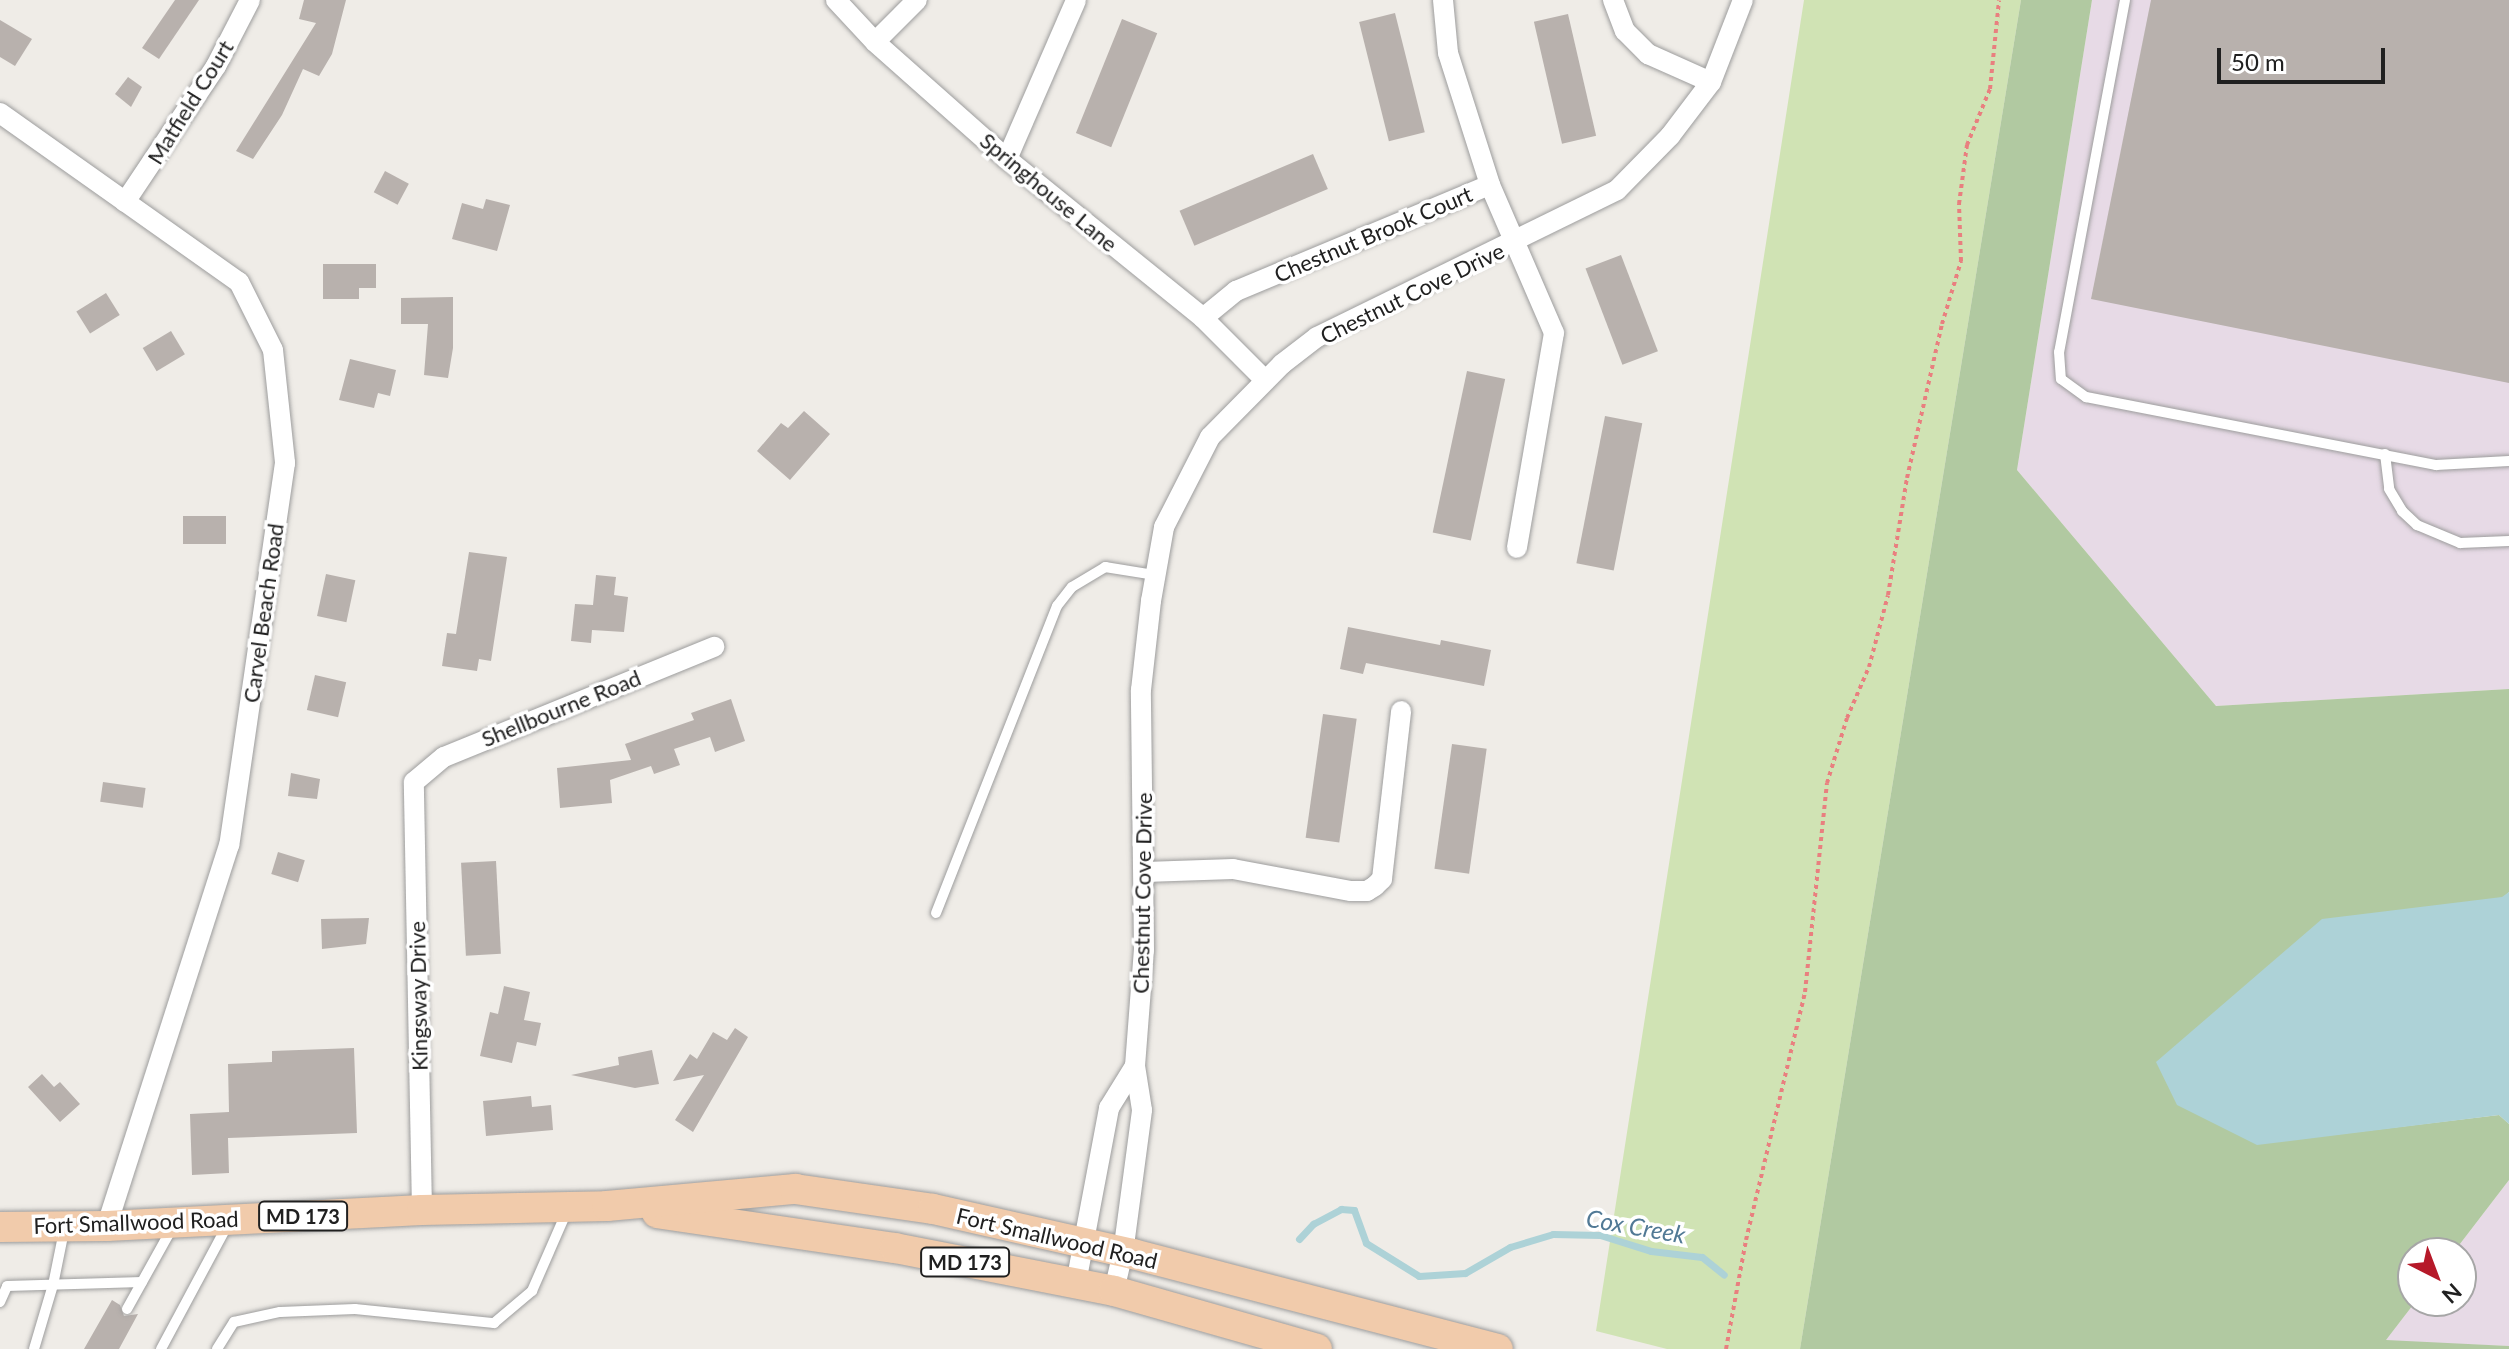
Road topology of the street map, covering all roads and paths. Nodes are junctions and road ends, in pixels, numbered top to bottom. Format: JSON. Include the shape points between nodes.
{"nodes":[{"id":1,"x":250,"y":0,"type":"edge"},
{"id":2,"x":836,"y":0,"type":"edge"},
{"id":3,"x":917,"y":0,"type":"edge"},
{"id":4,"x":1076,"y":0,"type":"edge"},
{"id":5,"x":1443,"y":0,"type":"edge"},
{"id":6,"x":1613,"y":0,"type":"edge"},
{"id":7,"x":1743,"y":0,"type":"edge"},
{"id":8,"x":1999,"y":0,"type":"edge"},
{"id":9,"x":2125,"y":0,"type":"edge"},
{"id":10,"x":875,"y":42,"type":"junction"},
{"id":11,"x":1711,"y":82,"type":"junction"},
{"id":12,"x":0,"y":113,"type":"edge"},
{"id":13,"x":1007,"y":159,"type":"junction"},
{"id":14,"x":1490,"y":185,"type":"junction"},
{"id":15,"x":125,"y":202,"type":"junction"},
{"id":16,"x":1515,"y":243,"type":"junction"},
{"id":17,"x":1203,"y":318,"type":"junction"},
{"id":18,"x":1265,"y":380,"type":"junction"},
{"id":19,"x":2385,"y":454,"type":"junction"},
{"id":20,"x":2509,"y":461,"type":"edge"},
{"id":21,"x":2509,"y":541,"type":"edge"},
{"id":22,"x":1517,"y":548,"type":"dead end"},
{"id":23,"x":1155,"y":575,"type":"junction"},
{"id":24,"x":714,"y":647,"type":"dead end"},
{"id":25,"x":1401,"y":711,"type":"dead end"},
{"id":26,"x":414,"y":782,"type":"joint"},
{"id":27,"x":1145,"y":872,"type":"junction"},
{"id":28,"x":936,"y":913,"type":"dead end"},
{"id":29,"x":1135,"y":1066,"type":"junction"},
{"id":30,"x":607,"y":1206,"type":"junction"},
{"id":31,"x":569,"y":1207,"type":"junction"},
{"id":32,"x":422,"y":1210,"type":"junction"},
{"id":33,"x":231,"y":1219,"type":"junction"},
{"id":34,"x":175,"y":1223,"type":"junction"},
{"id":35,"x":107,"y":1226,"type":"junction"},
{"id":36,"x":0,"y":1227,"type":"edge"},
{"id":37,"x":64,"y":1227,"type":"junction"},
{"id":38,"x":1083,"y":1245,"type":"junction"},
{"id":39,"x":1123,"y":1253,"type":"junction"},
{"id":40,"x":142,"y":1282,"type":"junction"},
{"id":41,"x":1076,"y":1283,"type":"junction"},
{"id":42,"x":53,"y":1285,"type":"junction"},
{"id":43,"x":1114,"y":1291,"type":"junction"},
{"id":44,"x":0,"y":1302,"type":"edge"},
{"id":45,"x":127,"y":1309,"type":"dead end"},
{"id":46,"x":34,"y":1349,"type":"edge"},
{"id":47,"x":161,"y":1349,"type":"edge"},
{"id":48,"x":217,"y":1349,"type":"edge"},
{"id":49,"x":1317,"y":1349,"type":"edge"},
{"id":50,"x":1498,"y":1349,"type":"edge"},
{"id":51,"x":1726,"y":1349,"type":"edge"}],
"edges":[{"from":1,"to":15,"type":"street","name":"Matfield Court","via":[[216,66]]},
{"from":2,"to":10,"type":"street","name":"Springhouse Lane"},
{"from":3,"to":10,"type":"street"},
{"from":4,"to":13,"type":"street"},
{"from":5,"to":14,"type":"street","via":[[1448,53]]},
{"from":6,"to":11,"type":"street","via":[[1625,31],[1648,54]]},
{"from":7,"to":11,"type":"street","name":"Chestnut Cove Drive"},
{"from":8,"to":51,"type":"path","via":[[1990,89],[1967,145],[1959,204],[1961,261],[1907,478],[1888,595],[1869,667],[1827,783],[1805,992],[1746,1240]]},
{"from":9,"to":19,"type":"lane","via":[[2059,352],[2061,379],[2086,397]]},
{"from":10,"to":13,"type":"street","name":"Springhouse Lane"},
{"from":11,"to":16,"type":"street","name":"Chestnut Cove Drive","via":[[1670,136],[1617,190]]},
{"from":12,"to":15,"type":"street","name":"Carvel Beach Road"},
{"from":13,"to":17,"type":"street","name":"Springhouse Lane"},
{"from":14,"to":16,"type":"street","name":"Chestnut Brook Court"},
{"from":14,"to":17,"type":"street","name":"Chestnut Brook Court","via":[[1236,291]]},
{"from":15,"to":35,"type":"street","name":"Carvel Beach Road","via":[[239,282],[273,350],[285,463],[229,845]]},
{"from":16,"to":18,"type":"street","name":"Chestnut Cove Drive","via":[[1317,337]]},
{"from":16,"to":22,"type":"street","name":"Chestnut Brook Court","via":[[1554,333]]},
{"from":17,"to":18,"type":"street","name":"Springhouse Lane"},
{"from":18,"to":23,"type":"street","name":"Chestnut Cove Drive","via":[[1210,437],[1164,527]]},
{"from":19,"to":20,"type":"lane","via":[[2436,465]]},
{"from":19,"to":21,"type":"lane","via":[[2389,489],[2417,525],[2451,541]]},
{"from":23,"to":27,"type":"street","name":"Chestnut Cove Drive","via":[[1141,690]]},
{"from":23,"to":28,"type":"lane","via":[[1105,567],[1072,587],[1057,606]]},
{"from":24,"to":26,"type":"street","name":"Shellbourne Road","via":[[444,757]]},
{"from":25,"to":27,"type":"street","via":[[1382,879],[1375,886],[1351,891],[1233,869]]},
{"from":26,"to":32,"type":"street","name":"Kingsway Drive"},
{"from":27,"to":29,"type":"street","name":"Chestnut Cove Drive"},
{"from":29,"to":38,"type":"street","name":"Chestnut Cove Drive","via":[[1109,1108]]},
{"from":29,"to":39,"type":"street","name":"Chestnut Cove Drive","via":[[1142,1110]]},
{"from":30,"to":31,"type":"main road","name":"Fort Smallwood Road","number":"MD 173"},
{"from":30,"to":38,"type":"main road","name":"Fort Smallwood Road","number":"MD 173","via":[[795,1189],[933,1209]]},
{"from":30,"to":41,"type":"main road","name":"Fort Smallwood Road","number":"MD 173","via":[[895,1248]]},
{"from":31,"to":32,"type":"main road","name":"Fort Smallwood Road","number":"MD 173"},
{"from":31,"to":48,"type":"lane","via":[[532,1291],[494,1323],[355,1309],[280,1312],[234,1322]]},
{"from":32,"to":33,"type":"main road","name":"Fort Smallwood Road","number":"MD 173"},
{"from":33,"to":34,"type":"main road","name":"Fort Smallwood Road","number":"MD 173"},
{"from":33,"to":47,"type":"lane"},
{"from":34,"to":35,"type":"main road","name":"Fort Smallwood Road","number":"MD 173"},
{"from":34,"to":40,"type":"lane"},
{"from":35,"to":37,"type":"main road","name":"Fort Smallwood Road","number":"MD 173"},
{"from":36,"to":37,"type":"main road","name":"Fort Smallwood Road","number":"MD 173"},
{"from":37,"to":42,"type":"lane"},
{"from":38,"to":39,"type":"main road","name":"Fort Smallwood Road","number":"MD 173"},
{"from":38,"to":41,"type":"street","name":"Chestnut Cove Drive"},
{"from":39,"to":43,"type":"street","name":"Chestnut Cove Drive"},
{"from":39,"to":50,"type":"main road","name":"Fort Smallwood Road","number":"MD 173"},
{"from":40,"to":42,"type":"lane"},
{"from":40,"to":45,"type":"lane"},
{"from":41,"to":43,"type":"main road","name":"Fort Smallwood Road","number":"MD 173"},
{"from":42,"to":44,"type":"lane","via":[[7,1286]]},
{"from":42,"to":46,"type":"lane"},
{"from":43,"to":49,"type":"main road","name":"Fort Smallwood Road","number":"MD 173"}]}
